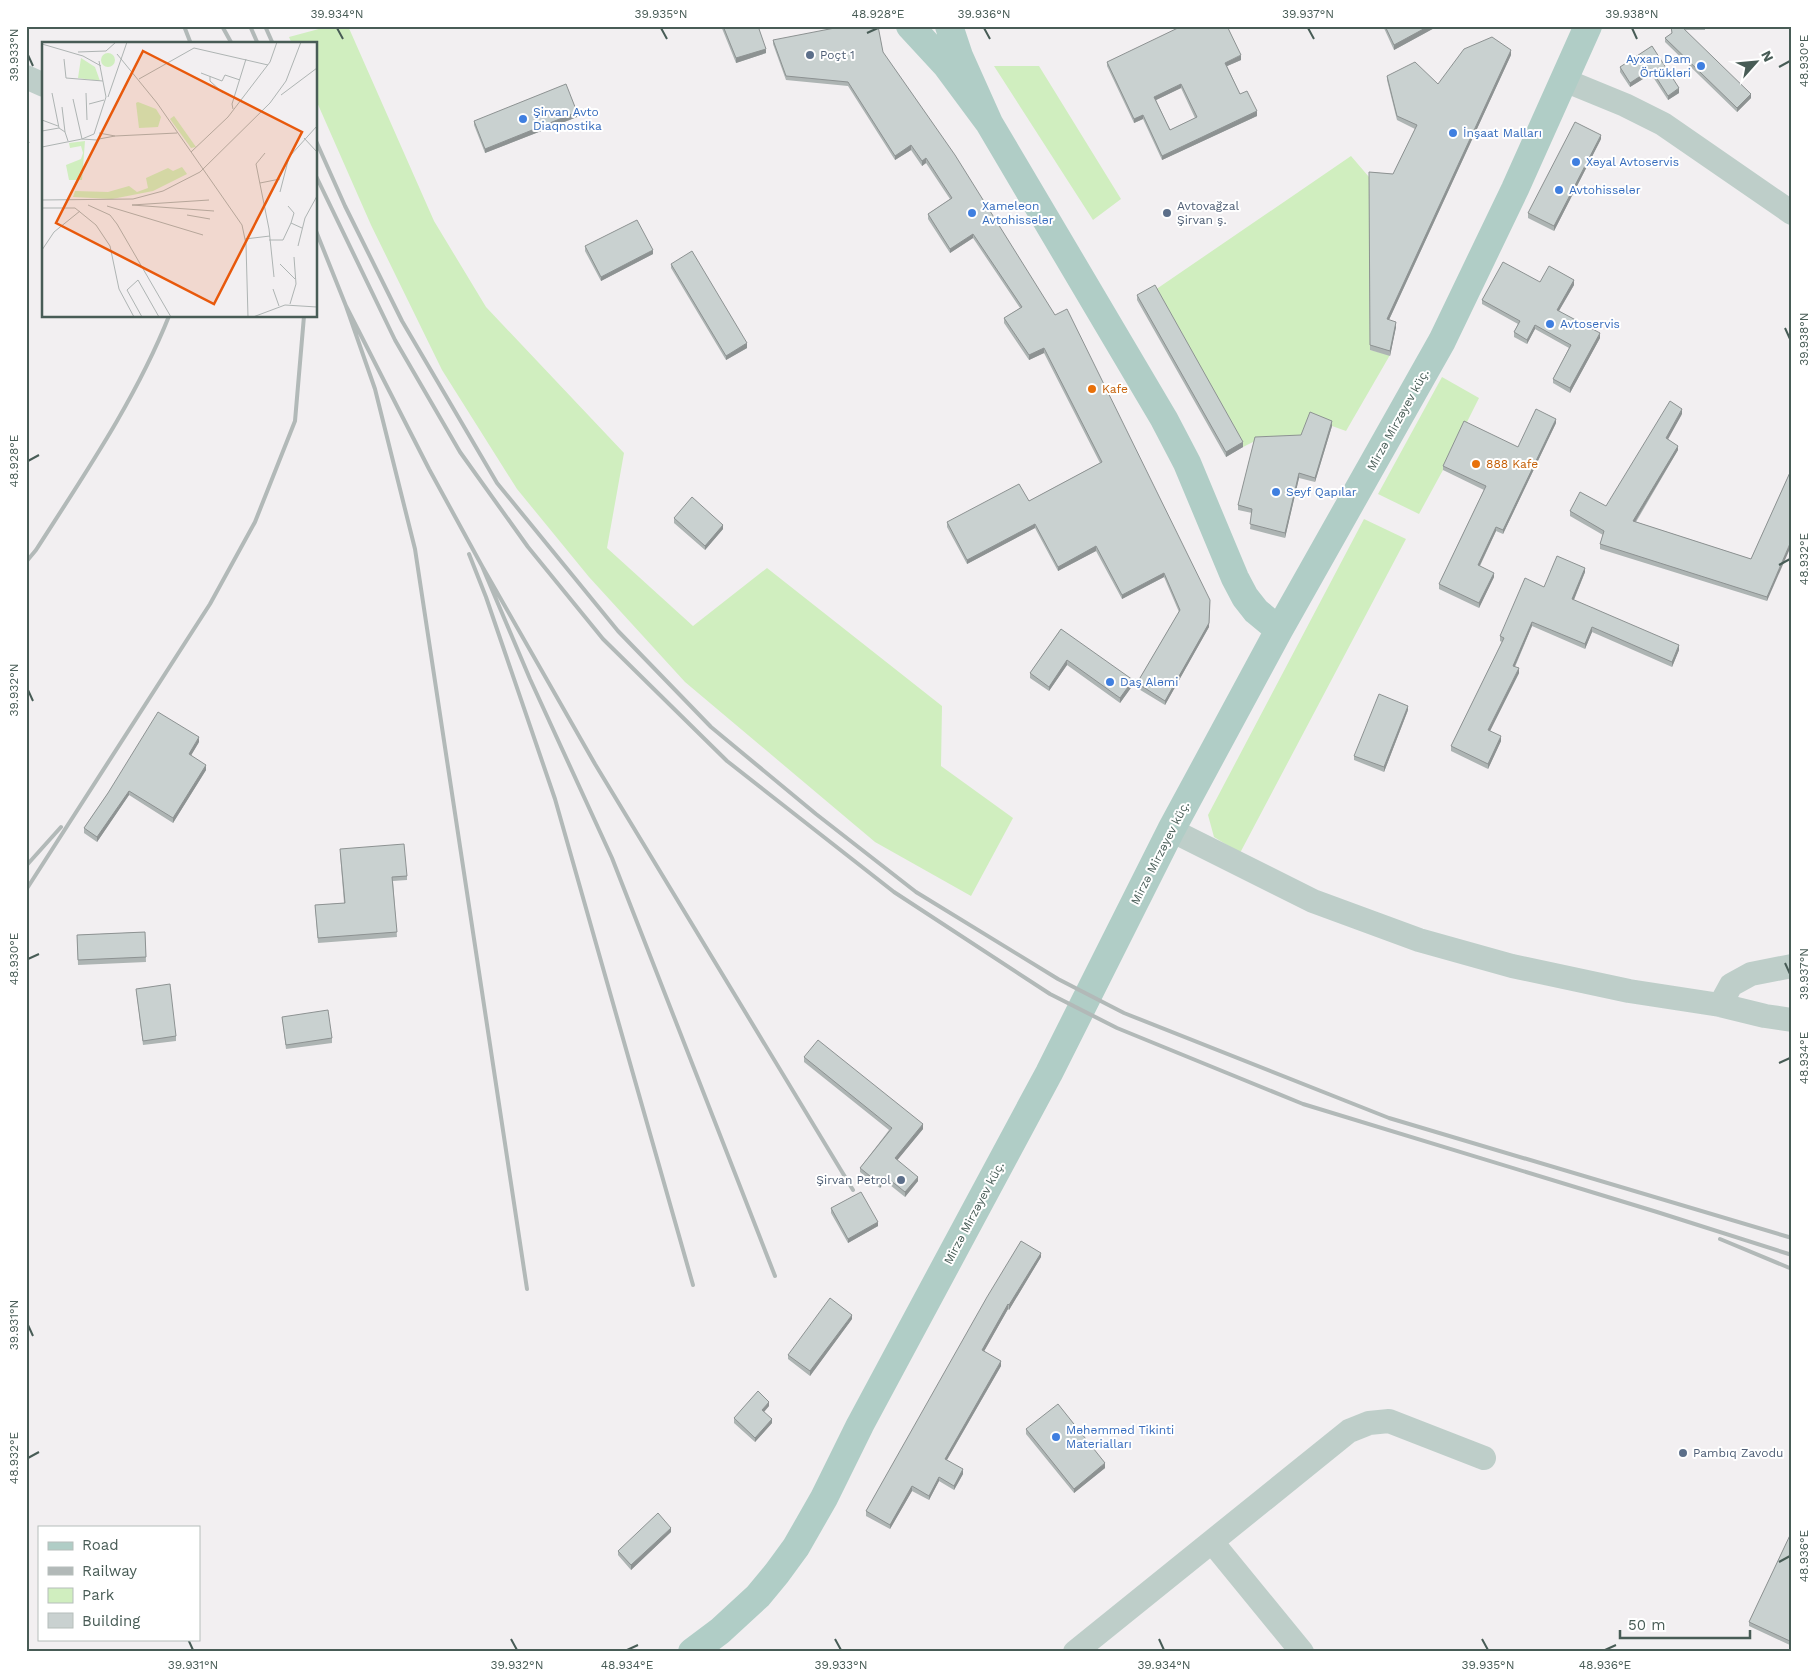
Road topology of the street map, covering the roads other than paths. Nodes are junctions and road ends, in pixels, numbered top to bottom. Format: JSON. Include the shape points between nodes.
{"nodes":[{"id":1,"x":910,"y":26,"type":"edge"},
{"id":2,"x":949,"y":26,"type":"edge"},
{"id":3,"x":1588,"y":26,"type":"edge"},
{"id":4,"x":26,"y":77,"type":"edge"},
{"id":5,"x":1564,"y":80,"type":"junction"},
{"id":6,"x":42,"y":84,"type":"edge"},
{"id":7,"x":989,"y":123,"type":"junction"},
{"id":8,"x":1792,"y":213,"type":"edge"},
{"id":9,"x":1279,"y":630,"type":"junction"},
{"id":10,"x":1171,"y":830,"type":"junction"},
{"id":11,"x":1792,"y":966,"type":"edge"},
{"id":12,"x":1720,"y":1005,"type":"junction"},
{"id":13,"x":1792,"y":1020,"type":"edge"},
{"id":14,"x":1484,"y":1458,"type":"dead end"},
{"id":15,"x":1212,"y":1542,"type":"junction"},
{"id":16,"x":1083,"y":1649,"type":"edge"},
{"id":17,"x":692,"y":1652,"type":"edge"},
{"id":18,"x":1302,"y":1652,"type":"edge"}],
"edges":[{"from":1,"to":7,"type":"main road","via":[[946,65]]},
{"from":2,"to":7,"type":"main road"},
{"from":3,"to":5,"type":"main road","name":"Mirzə Mirzəyev küç."},
{"from":4,"to":6,"type":"street"},
{"from":5,"to":8,"type":"street","via":[[1663,124]]},
{"from":5,"to":9,"type":"main road","name":"Mirzə Mirzəyev küç.","via":[[1442,340]]},
{"from":7,"to":9,"type":"main road","via":[[1164,419],[1187,463],[1245,597]]},
{"from":9,"to":10,"type":"main road","name":"Mirzə Mirzəyev küç."},
{"from":10,"to":12,"type":"street","via":[[1312,901],[1419,940],[1629,991]]},
{"from":10,"to":17,"type":"main road","name":"Mirzə Mirzəyev küç.","via":[[1049,1073],[824,1498],[796,1546],[762,1590],[720,1631]]},
{"from":11,"to":12,"type":"street","via":[[1744,977],[1731,985]]},
{"from":12,"to":13,"type":"street"},
{"from":14,"to":15,"type":"street","via":[[1389,1422],[1369,1423],[1349,1431]]},
{"from":15,"to":16,"type":"street"},
{"from":15,"to":18,"type":"street"}]}
